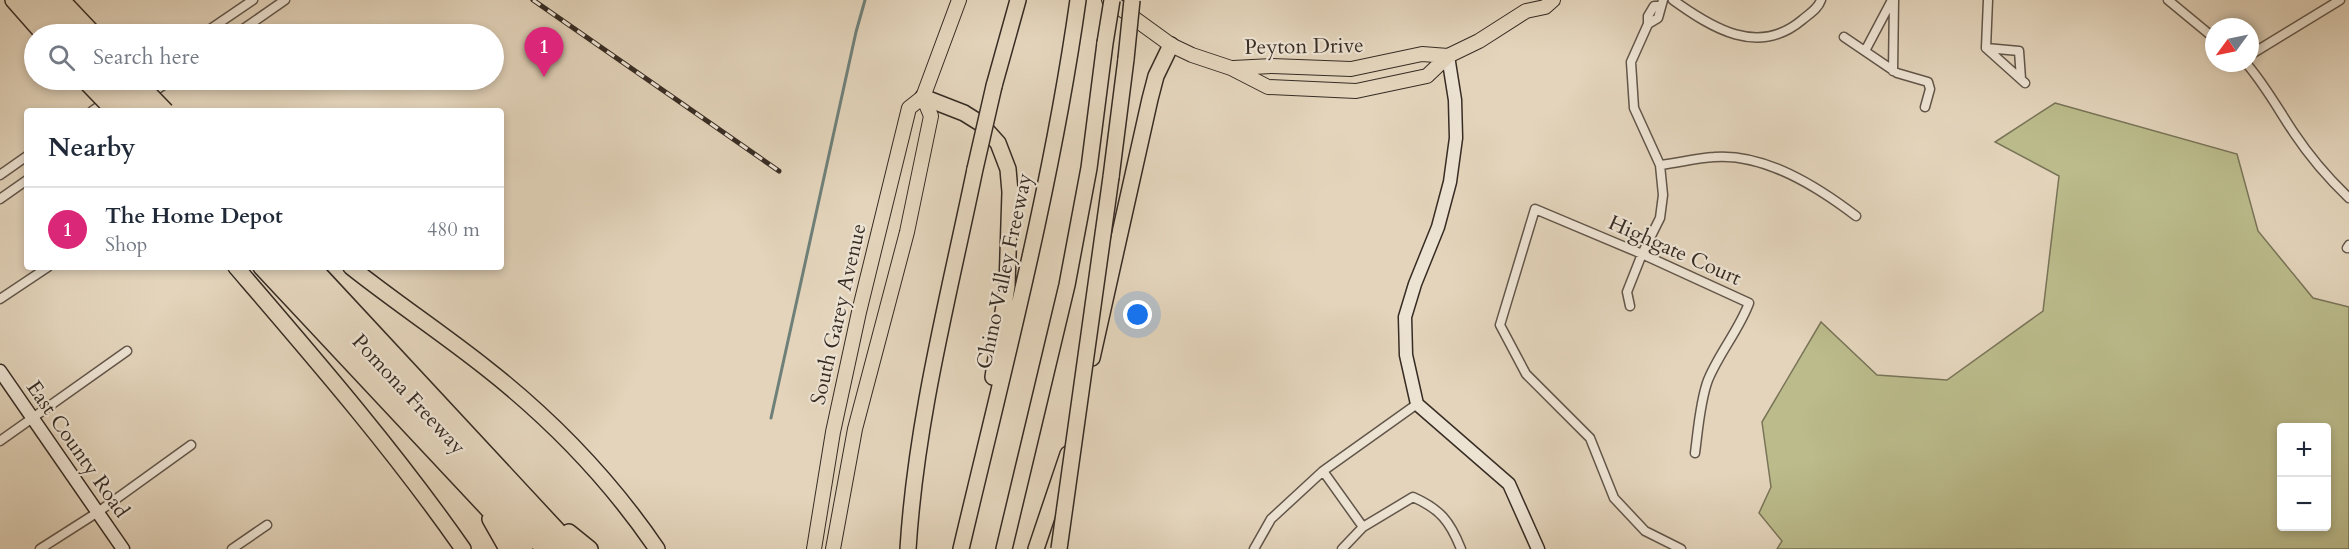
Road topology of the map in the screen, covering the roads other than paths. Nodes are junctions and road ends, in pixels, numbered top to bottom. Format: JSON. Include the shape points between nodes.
{"nodes":[{"id":1,"x":13,"y":0,"type":"edge"},
{"id":2,"x":27,"y":0,"type":"edge"},
{"id":3,"x":44,"y":0,"type":"edge"},
{"id":4,"x":62,"y":0,"type":"edge"},
{"id":5,"x":253,"y":0,"type":"edge"},
{"id":6,"x":285,"y":0,"type":"edge"},
{"id":7,"x":959,"y":0,"type":"edge"},
{"id":8,"x":1018,"y":0,"type":"edge"},
{"id":9,"x":1078,"y":0,"type":"edge"},
{"id":10,"x":1111,"y":0,"type":"edge"},
{"id":11,"x":1132,"y":0,"type":"edge"},
{"id":12,"x":1553,"y":0,"type":"edge"},
{"id":13,"x":1673,"y":0,"type":"edge"},
{"id":14,"x":1821,"y":0,"type":"edge"},
{"id":15,"x":1893,"y":0,"type":"edge"},
{"id":16,"x":1988,"y":0,"type":"edge"},
{"id":17,"x":2168,"y":0,"type":"edge"},
{"id":18,"x":2340,"y":0,"type":"edge"},
{"id":19,"x":1662,"y":3,"type":"edge"},
{"id":20,"x":1528,"y":6,"type":"edge"},
{"id":21,"x":34,"y":24,"type":"edge"},
{"id":22,"x":50,"y":24,"type":"edge"},
{"id":23,"x":66,"y":24,"type":"edge"},
{"id":24,"x":85,"y":24,"type":"edge"},
{"id":25,"x":218,"y":24,"type":"edge"},
{"id":26,"x":250,"y":24,"type":"edge"},
{"id":27,"x":2205,"y":31,"type":"edge"},
{"id":28,"x":1844,"y":37,"type":"dead end"},
{"id":29,"x":1171,"y":45,"type":"junction"},
{"id":30,"x":1986,"y":48,"type":"junction"},
{"id":31,"x":2259,"y":50,"type":"edge"},
{"id":32,"x":1865,"y":51,"type":"junction"},
{"id":33,"x":1448,"y":57,"type":"junction"},
{"id":34,"x":1231,"y":68,"type":"junction"},
{"id":35,"x":1893,"y":71,"type":"junction"},
{"id":36,"x":2254,"y":72,"type":"edge"},
{"id":37,"x":94,"y":90,"type":"edge"},
{"id":38,"x":112,"y":90,"type":"edge"},
{"id":39,"x":122,"y":90,"type":"edge"},
{"id":40,"x":127,"y":90,"type":"edge"},
{"id":41,"x":146,"y":90,"type":"edge"},
{"id":42,"x":156,"y":90,"type":"edge"},
{"id":43,"x":923,"y":98,"type":"junction"},
{"id":44,"x":1925,"y":107,"type":"dead end"},
{"id":45,"x":96,"y":108,"type":"edge"},
{"id":46,"x":111,"y":108,"type":"edge"},
{"id":47,"x":129,"y":108,"type":"edge"},
{"id":48,"x":130,"y":108,"type":"edge"},
{"id":49,"x":144,"y":108,"type":"edge"},
{"id":50,"x":163,"y":108,"type":"edge"},
{"id":51,"x":24,"y":158,"type":"edge"},
{"id":52,"x":1660,"y":165,"type":"junction"},
{"id":53,"x":0,"y":175,"type":"edge"},
{"id":54,"x":24,"y":182,"type":"edge"},
{"id":55,"x":2349,"y":198,"type":"edge"},
{"id":56,"x":0,"y":199,"type":"edge"},
{"id":57,"x":1856,"y":216,"type":"dead end"},
{"id":58,"x":1642,"y":254,"type":"junction"},
{"id":59,"x":44,"y":270,"type":"edge"},
{"id":60,"x":239,"y":270,"type":"edge"},
{"id":61,"x":264,"y":270,"type":"edge"},
{"id":62,"x":280,"y":270,"type":"edge"},
{"id":63,"x":297,"y":270,"type":"edge"},
{"id":64,"x":316,"y":270,"type":"edge"},
{"id":65,"x":355,"y":270,"type":"edge"},
{"id":66,"x":0,"y":299,"type":"edge"},
{"id":67,"x":1630,"y":306,"type":"dead end"},
{"id":68,"x":127,"y":351,"type":"dead end"},
{"id":69,"x":0,"y":371,"type":"edge"},
{"id":70,"x":1417,"y":404,"type":"junction"},
{"id":71,"x":33,"y":418,"type":"junction"},
{"id":72,"x":0,"y":441,"type":"edge"},
{"id":73,"x":190,"y":445,"type":"dead end"},
{"id":74,"x":986,"y":447,"type":"junction"},
{"id":75,"x":1695,"y":453,"type":"dead end"},
{"id":76,"x":1323,"y":471,"type":"junction"},
{"id":77,"x":479,"y":501,"type":"junction"},
{"id":78,"x":537,"y":507,"type":"junction"},
{"id":79,"x":98,"y":512,"type":"junction"},
{"id":80,"x":267,"y":525,"type":"dead end"},
{"id":81,"x":1363,"y":527,"type":"junction"},
{"id":82,"x":817,"y":545,"type":"edge"},
{"id":83,"x":40,"y":549,"type":"edge"},
{"id":84,"x":123,"y":549,"type":"edge"},
{"id":85,"x":232,"y":549,"type":"edge"},
{"id":86,"x":461,"y":549,"type":"edge"},
{"id":87,"x":507,"y":549,"type":"edge"},
{"id":88,"x":525,"y":549,"type":"edge"},
{"id":89,"x":544,"y":549,"type":"edge"},
{"id":90,"x":559,"y":549,"type":"edge"},
{"id":91,"x":575,"y":549,"type":"edge"},
{"id":92,"x":590,"y":549,"type":"edge"},
{"id":93,"x":657,"y":549,"type":"edge"},
{"id":94,"x":833,"y":549,"type":"edge"},
{"id":95,"x":908,"y":549,"type":"edge"},
{"id":96,"x":961,"y":549,"type":"edge"},
{"id":97,"x":1004,"y":549,"type":"edge"},
{"id":98,"x":1036,"y":549,"type":"edge"},
{"id":99,"x":1059,"y":549,"type":"edge"},
{"id":100,"x":1254,"y":549,"type":"edge"},
{"id":101,"x":1342,"y":549,"type":"edge"},
{"id":102,"x":1461,"y":549,"type":"edge"},
{"id":103,"x":1538,"y":549,"type":"edge"},
{"id":104,"x":1681,"y":549,"type":"edge"}],
"edges":[{"from":1,"to":21,"type":"highway"},
{"from":2,"to":22,"type":"highway"},
{"from":3,"to":23,"type":"highway"},
{"from":4,"to":24,"type":"highway"},
{"from":5,"to":25,"type":"street"},
{"from":6,"to":26,"type":"street"},
{"from":7,"to":43,"type":"main road","name":"South Garey Avenue"},
{"from":8,"to":95,"type":"highway","bridge":true,"via":[[975,169],[925,408]]},
{"from":9,"to":74,"type":"highway","name":"Chino Valley Freeway","via":[[1023,295]]},
{"from":10,"to":29,"type":"main road","name":"Peyton Drive"},
{"from":10,"to":97,"type":"highway","bridge":true,"via":[[1089,168],[1067,285]]},
{"from":11,"to":99,"type":"highway","bridge":true},
{"from":12,"to":20,"type":"main road","name":"Peyton Drive","via":[[1545,7]]},
{"from":13,"to":14,"type":"street","via":[[1706,23],[1750,39],[1792,28]]},
{"from":15,"to":32,"type":"street"},
{"from":15,"to":35,"type":"street"},
{"from":16,"to":30,"type":"street"},
{"from":17,"to":27,"type":"street"},
{"from":18,"to":31,"type":"street"},
{"from":19,"to":52,"type":"street","via":[[1654,6],[1648,16],[1631,63],[1634,108]]},
{"from":20,"to":33,"type":"main road","name":"Peyton Drive","via":[[1479,41]]},
{"from":28,"to":32,"type":"street"},
{"from":29,"to":34,"type":"main road","name":"Peyton Drive"},
{"from":29,"to":98,"type":"highway","via":[[1151,92],[1069,450]]},
{"from":30,"to":30,"type":"street","via":[[2023,81],[2019,51]]},
{"from":32,"to":35,"type":"street"},
{"from":33,"to":34,"type":"main road","name":"Peyton Drive","via":[[1422,54],[1351,69]]},
{"from":33,"to":34,"type":"main road","name":"Peyton Drive","via":[[1427,76],[1356,91],[1268,87]]},
{"from":33,"to":70,"type":"street","via":[[1456,138],[1450,182],[1405,317],[1406,355]]},
{"from":35,"to":44,"type":"street","via":[[1928,82]]},
{"from":36,"to":55,"type":"street","via":[[2328,178]]},
{"from":37,"to":46,"type":"highway","bridge":true},
{"from":38,"to":47,"type":"highway","bridge":true},
{"from":39,"to":45,"type":"street"},
{"from":40,"to":49,"type":"highway","bridge":true},
{"from":41,"to":50,"type":"highway","bridge":true},
{"from":42,"to":48,"type":"street"},
{"from":43,"to":74,"type":"highway","via":[[980,123],[998,143],[1008,169],[1007,286]]},
{"from":43,"to":82,"type":"main road","name":"South Garey Avenue","via":[[909,108],[864,290],[833,432]]},
{"from":43,"to":94,"type":"main road","name":"South Garey Avenue","via":[[931,116],[907,232],[855,429]]},
{"from":51,"to":53,"type":"street"},
{"from":52,"to":57,"type":"street","via":[[1714,157],[1763,164],[1795,176]]},
{"from":52,"to":58,"type":"street","via":[[1660,219]]},
{"from":54,"to":56,"type":"street"},
{"from":58,"to":67,"type":"street","via":[[1627,292]]},
{"from":58,"to":75,"type":"street","name":"Highgate Court","via":[[1749,303],[1707,382]]},
{"from":58,"to":104,"type":"street","name":"Highgate Court","via":[[1535,209],[1500,325],[1526,374],[1590,438],[1614,498],[1645,531]]},
{"from":59,"to":66,"type":"street"},
{"from":60,"to":86,"type":"highway","via":[[419,487]]},
{"from":61,"to":77,"type":"highway","name":"Pomona Freeway"},
{"from":62,"to":89,"type":"highway"},
{"from":63,"to":90,"type":"highway"},
{"from":64,"to":78,"type":"highway","name":"Pomona Freeway"},
{"from":65,"to":93,"type":"highway","via":[[514,391],[590,464]]},
{"from":68,"to":71,"type":"street"},
{"from":69,"to":71,"type":"street","name":"East County Road"},
{"from":70,"to":76,"type":"street"},
{"from":70,"to":103,"type":"street","via":[[1509,484]]},
{"from":71,"to":72,"type":"street"},
{"from":71,"to":79,"type":"street","name":"East County Road"},
{"from":73,"to":79,"type":"street"},
{"from":74,"to":96,"type":"highway","name":"Chino Valley Freeway"},
{"from":76,"to":81,"type":"street"},
{"from":76,"to":100,"type":"street","via":[[1271,519]]},
{"from":77,"to":87,"type":"highway"},
{"from":77,"to":88,"type":"highway","name":"Pomona Freeway"},
{"from":78,"to":91,"type":"highway","name":"Pomona Freeway"},
{"from":78,"to":92,"type":"highway"},
{"from":79,"to":83,"type":"street"},
{"from":79,"to":84,"type":"street","name":"East County Road"},
{"from":80,"to":85,"type":"street"},
{"from":81,"to":101,"type":"street"},
{"from":81,"to":102,"type":"street","via":[[1413,497],[1430,505],[1452,527]]}]}
